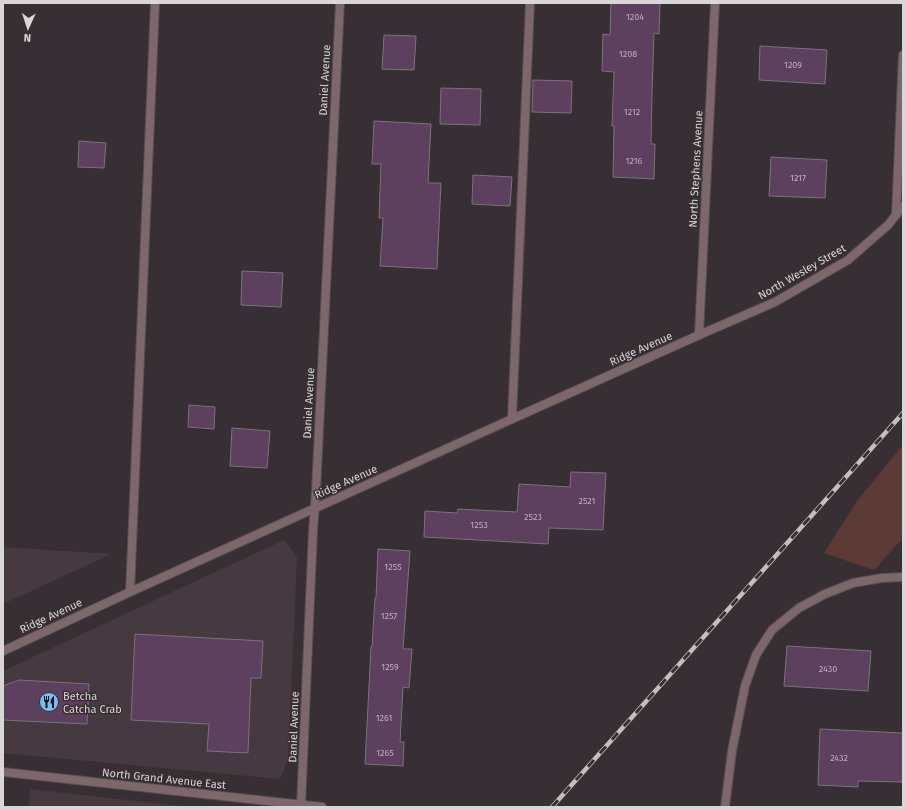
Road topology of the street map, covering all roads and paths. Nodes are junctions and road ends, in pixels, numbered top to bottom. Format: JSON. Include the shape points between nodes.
{"nodes":[{"id":1,"x":154,"y":3,"type":"edge"},
{"id":2,"x":340,"y":3,"type":"edge"},
{"id":3,"x":530,"y":3,"type":"edge"},
{"id":4,"x":714,"y":3,"type":"edge"},
{"id":5,"x":903,"y":55,"type":"edge"},
{"id":6,"x":903,"y":206,"type":"edge"},
{"id":7,"x":896,"y":215,"type":"junction"},
{"id":8,"x":699,"y":335,"type":"junction"},
{"id":9,"x":512,"y":419,"type":"junction"},
{"id":10,"x":315,"y":509,"type":"junction"},
{"id":11,"x":903,"y":577,"type":"edge"},
{"id":12,"x":130,"y":592,"type":"junction"},
{"id":13,"x":3,"y":651,"type":"edge"},
{"id":14,"x":3,"y":772,"type":"edge"},
{"id":15,"x":301,"y":805,"type":"junction"},
{"id":16,"x":322,"y":807,"type":"edge"},
{"id":17,"x":725,"y":807,"type":"edge"}],
"edges":[{"from":1,"to":12,"type":"street"},
{"from":2,"to":10,"type":"street","name":"Daniel Avenue"},
{"from":3,"to":9,"type":"street"},
{"from":4,"to":8,"type":"street","name":"North Stephens Avenue"},
{"from":5,"to":7,"type":"street"},
{"from":6,"to":7,"type":"street","name":"North Wesley Street"},
{"from":7,"to":8,"type":"street","name":"North Wesley Street","via":[[848,260],[775,302]]},
{"from":8,"to":9,"type":"street","name":"Ridge Avenue"},
{"from":9,"to":10,"type":"street","name":"Ridge Avenue"},
{"from":10,"to":12,"type":"street","name":"Ridge Avenue"},
{"from":10,"to":15,"type":"street","name":"Daniel Avenue"},
{"from":11,"to":17,"type":"street","via":[[853,583],[825,594],[798,608],[772,630],[756,655],[745,686],[732,751]]},
{"from":12,"to":13,"type":"street","name":"Ridge Avenue"},
{"from":14,"to":15,"type":"street","name":"North Grand Avenue East"},
{"from":15,"to":16,"type":"street","name":"North Grand Avenue East"}]}
